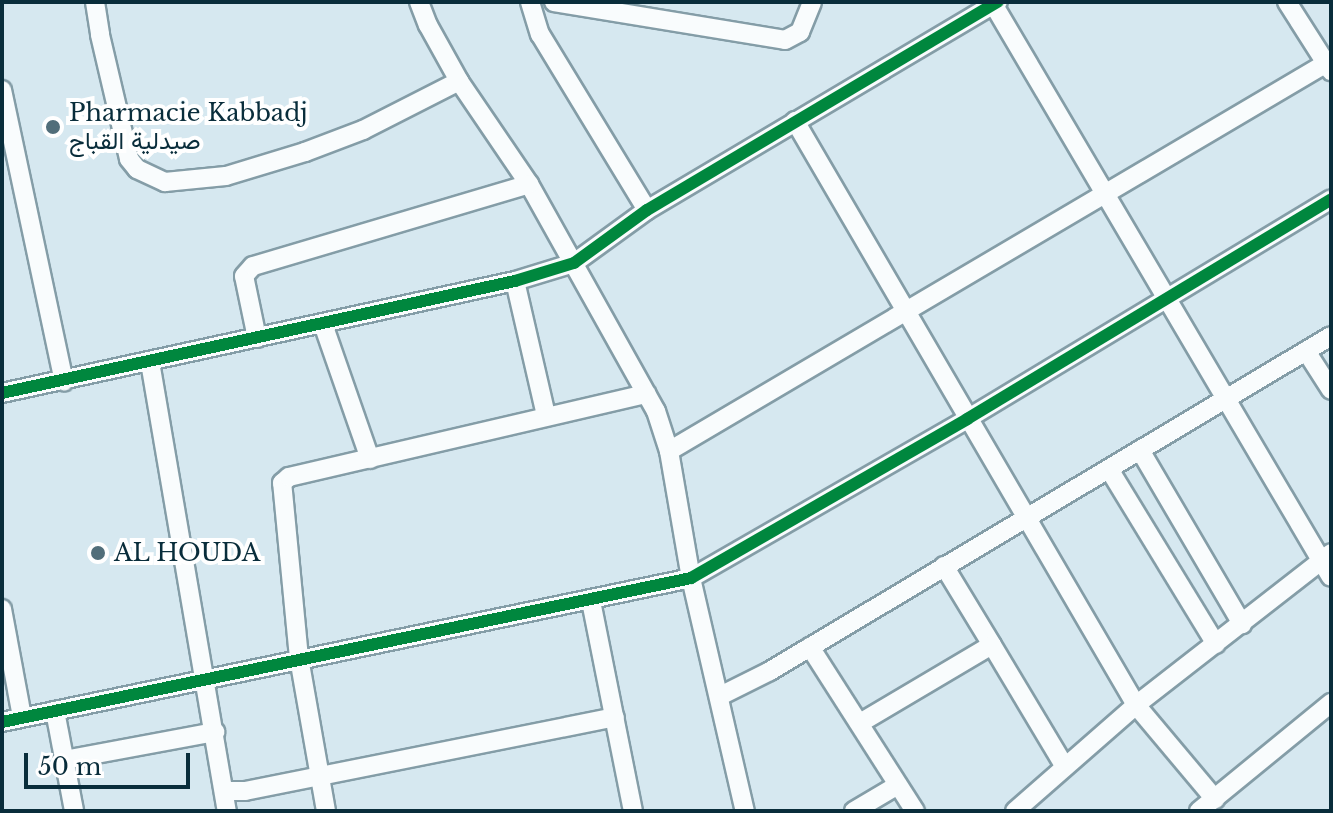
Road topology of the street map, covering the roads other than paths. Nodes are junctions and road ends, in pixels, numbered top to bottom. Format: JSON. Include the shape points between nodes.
{"nodes":[{"id":1,"x":95,"y":2,"type":"edge"},
{"id":2,"x":419,"y":2,"type":"edge"},
{"id":3,"x":530,"y":2,"type":"edge"},
{"id":4,"x":554,"y":2,"type":"edge"},
{"id":5,"x":812,"y":2,"type":"edge"},
{"id":6,"x":1287,"y":2,"type":"edge"},
{"id":7,"x":995,"y":3,"type":"edge"},
{"id":8,"x":1328,"y":67,"type":"edge"},
{"id":9,"x":459,"y":81,"type":"junction"},
{"id":10,"x":2,"y":90,"type":"edge"},
{"id":11,"x":795,"y":121,"type":"junction"},
{"id":12,"x":529,"y":184,"type":"junction"},
{"id":13,"x":1107,"y":196,"type":"junction"},
{"id":14,"x":1331,"y":199,"type":"edge"},
{"id":15,"x":647,"y":210,"type":"junction"},
{"id":16,"x":574,"y":263,"type":"junction"},
{"id":17,"x":515,"y":281,"type":"junction"},
{"id":18,"x":1167,"y":300,"type":"junction"},
{"id":19,"x":904,"y":311,"type":"junction"},
{"id":20,"x":323,"y":324,"type":"junction"},
{"id":21,"x":1331,"y":336,"type":"edge"},
{"id":22,"x":257,"y":338,"type":"junction"},
{"id":23,"x":1306,"y":351,"type":"junction"},
{"id":24,"x":150,"y":362,"type":"junction"},
{"id":25,"x":64,"y":381,"type":"junction"},
{"id":26,"x":1331,"y":390,"type":"edge"},
{"id":27,"x":2,"y":393,"type":"edge"},
{"id":28,"x":646,"y":394,"type":"junction"},
{"id":29,"x":1226,"y":401,"type":"junction"},
{"id":30,"x":546,"y":415,"type":"junction"},
{"id":31,"x":967,"y":419,"type":"junction"},
{"id":32,"x":1140,"y":450,"type":"junction"},
{"id":33,"x":669,"y":451,"type":"junction"},
{"id":34,"x":370,"y":459,"type":"junction"},
{"id":35,"x":1109,"y":469,"type":"junction"},
{"id":36,"x":1027,"y":517,"type":"junction"},
{"id":37,"x":1327,"y":563,"type":"edge"},
{"id":38,"x":944,"y":566,"type":"junction"},
{"id":39,"x":691,"y":578,"type":"junction"},
{"id":40,"x":591,"y":601,"type":"junction"},
{"id":41,"x":2,"y":609,"type":"edge"},
{"id":42,"x":1242,"y":624,"type":"junction"},
{"id":43,"x":1216,"y":644,"type":"junction"},
{"id":44,"x":992,"y":645,"type":"junction"},
{"id":45,"x":810,"y":647,"type":"junction"},
{"id":46,"x":299,"y":658,"type":"junction"},
{"id":47,"x":206,"y":678,"type":"junction"},
{"id":48,"x":720,"y":696,"type":"junction"},
{"id":49,"x":1331,"y":703,"type":"edge"},
{"id":50,"x":1136,"y":705,"type":"junction"},
{"id":51,"x":55,"y":711,"type":"junction"},
{"id":52,"x":22,"y":717,"type":"junction"},
{"id":53,"x":615,"y":717,"type":"junction"},
{"id":54,"x":2,"y":722,"type":"edge"},
{"id":55,"x":860,"y":723,"type":"junction"},
{"id":56,"x":215,"y":732,"type":"junction"},
{"id":57,"x":64,"y":760,"type":"junction"},
{"id":58,"x":1065,"y":767,"type":"junction"},
{"id":59,"x":318,"y":777,"type":"junction"},
{"id":60,"x":898,"y":785,"type":"junction"},
{"id":61,"x":224,"y":791,"type":"junction"},
{"id":62,"x":1215,"y":799,"type":"junction"},
{"id":63,"x":74,"y":811,"type":"edge"},
{"id":64,"x":227,"y":811,"type":"edge"},
{"id":65,"x":326,"y":811,"type":"edge"},
{"id":66,"x":633,"y":811,"type":"edge"},
{"id":67,"x":745,"y":811,"type":"edge"},
{"id":68,"x":854,"y":811,"type":"edge"},
{"id":69,"x":915,"y":811,"type":"edge"},
{"id":70,"x":1015,"y":811,"type":"edge"},
{"id":71,"x":1199,"y":811,"type":"edge"}],
"edges":[{"from":1,"to":9,"type":"street","via":[[129,159],[137,169],[165,182],[226,176],[305,152],[363,130]]},
{"from":2,"to":9,"type":"street"},
{"from":3,"to":15,"type":"street","via":[[540,34]]},
{"from":4,"to":5,"type":"street","via":[[785,40],[800,32]]},
{"from":6,"to":8,"type":"street"},
{"from":7,"to":11,"type":"street"},
{"from":7,"to":13,"type":"street"},
{"from":8,"to":13,"type":"street"},
{"from":9,"to":12,"type":"street"},
{"from":10,"to":25,"type":"street"},
{"from":11,"to":15,"type":"street"},
{"from":11,"to":19,"type":"street"},
{"from":12,"to":16,"type":"street"},
{"from":12,"to":22,"type":"street","via":[[253,266],[244,276]]},
{"from":13,"to":18,"type":"street"},
{"from":13,"to":19,"type":"street"},
{"from":14,"to":18,"type":"street"},
{"from":15,"to":16,"type":"street"},
{"from":16,"to":17,"type":"street"},
{"from":16,"to":28,"type":"street"},
{"from":17,"to":20,"type":"street"},
{"from":17,"to":30,"type":"street"},
{"from":18,"to":29,"type":"street"},
{"from":18,"to":31,"type":"street"},
{"from":19,"to":31,"type":"street"},
{"from":19,"to":33,"type":"street"},
{"from":20,"to":22,"type":"street"},
{"from":20,"to":34,"type":"street"},
{"from":21,"to":23,"type":"street"},
{"from":22,"to":24,"type":"street"},
{"from":23,"to":26,"type":"street"},
{"from":23,"to":29,"type":"street"},
{"from":24,"to":25,"type":"street"},
{"from":24,"to":47,"type":"street"},
{"from":25,"to":27,"type":"street"},
{"from":28,"to":30,"type":"street"},
{"from":28,"to":33,"type":"street"},
{"from":29,"to":32,"type":"street"},
{"from":29,"to":37,"type":"street"},
{"from":30,"to":34,"type":"street"},
{"from":31,"to":36,"type":"street"},
{"from":31,"to":39,"type":"street"},
{"from":32,"to":35,"type":"street"},
{"from":32,"to":42,"type":"street"},
{"from":33,"to":39,"type":"street"},
{"from":34,"to":46,"type":"street","via":[[282,483]]},
{"from":35,"to":36,"type":"street"},
{"from":35,"to":43,"type":"street"},
{"from":36,"to":38,"type":"street"},
{"from":36,"to":50,"type":"street"},
{"from":37,"to":42,"type":"street"},
{"from":38,"to":44,"type":"street"},
{"from":38,"to":45,"type":"street"},
{"from":39,"to":40,"type":"street"},
{"from":39,"to":48,"type":"street"},
{"from":40,"to":46,"type":"street"},
{"from":40,"to":53,"type":"street"},
{"from":41,"to":52,"type":"street"},
{"from":42,"to":43,"type":"street"},
{"from":43,"to":50,"type":"street"},
{"from":44,"to":55,"type":"street"},
{"from":44,"to":58,"type":"street"},
{"from":45,"to":48,"type":"street"},
{"from":45,"to":55,"type":"street"},
{"from":46,"to":47,"type":"street"},
{"from":46,"to":59,"type":"street"},
{"from":47,"to":51,"type":"street"},
{"from":47,"to":56,"type":"street"},
{"from":48,"to":67,"type":"street"},
{"from":49,"to":62,"type":"street"},
{"from":50,"to":58,"type":"street"},
{"from":50,"to":62,"type":"street"},
{"from":51,"to":52,"type":"street"},
{"from":51,"to":57,"type":"street"},
{"from":52,"to":54,"type":"street"},
{"from":53,"to":59,"type":"street"},
{"from":53,"to":66,"type":"street"},
{"from":55,"to":60,"type":"street"},
{"from":56,"to":57,"type":"street"},
{"from":56,"to":61,"type":"street"},
{"from":57,"to":63,"type":"street"},
{"from":58,"to":70,"type":"street"},
{"from":59,"to":61,"type":"street"},
{"from":59,"to":65,"type":"street"},
{"from":60,"to":68,"type":"street"},
{"from":60,"to":69,"type":"street"},
{"from":61,"to":64,"type":"street"},
{"from":62,"to":71,"type":"street"}]}
